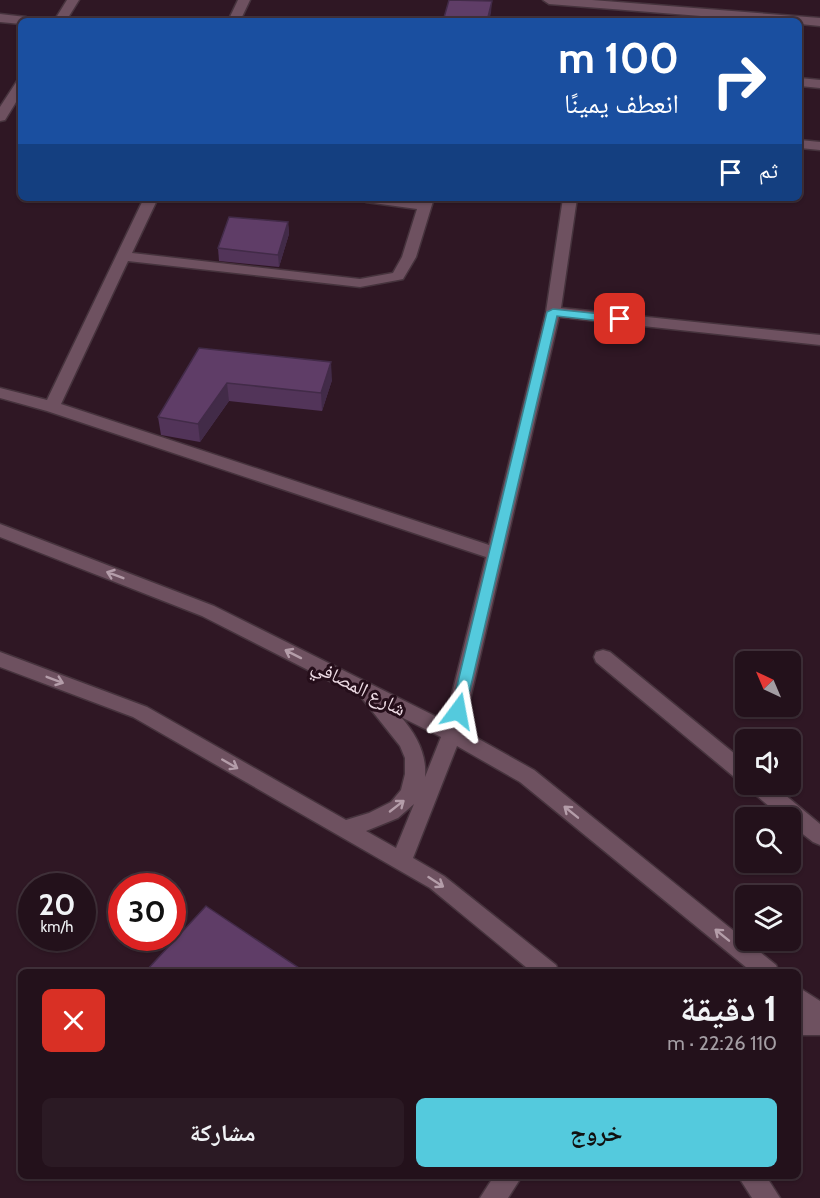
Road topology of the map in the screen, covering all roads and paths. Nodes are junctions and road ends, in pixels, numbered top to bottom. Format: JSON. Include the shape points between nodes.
{"nodes":[{"id":1,"x":73,"y":0,"type":"edge"},
{"id":2,"x":244,"y":0,"type":"edge"},
{"id":3,"x":549,"y":0,"type":"edge"},
{"id":4,"x":591,"y":5,"type":"edge"},
{"id":5,"x":0,"y":18,"type":"edge"},
{"id":6,"x":62,"y":18,"type":"edge"},
{"id":7,"x":235,"y":18,"type":"edge"},
{"id":8,"x":766,"y":18,"type":"edge"},
{"id":9,"x":18,"y":20,"type":"edge"},
{"id":10,"x":802,"y":21,"type":"edge"},
{"id":11,"x":820,"y":22,"type":"edge"},
{"id":12,"x":802,"y":82,"type":"edge"},
{"id":13,"x":820,"y":84,"type":"edge"},
{"id":14,"x":18,"y":89,"type":"edge"},
{"id":15,"x":0,"y":117,"type":"edge"},
{"id":16,"x":802,"y":144,"type":"edge"},
{"id":17,"x":820,"y":146,"type":"edge"},
{"id":18,"x":150,"y":201,"type":"edge"},
{"id":19,"x":411,"y":201,"type":"edge"},
{"id":20,"x":570,"y":201,"type":"edge"},
{"id":21,"x":426,"y":202,"type":"edge"},
{"id":22,"x":123,"y":256,"type":"junction"},
{"id":23,"x":553,"y":312,"type":"junction"},
{"id":24,"x":820,"y":340,"type":"edge"},
{"id":25,"x":0,"y":393,"type":"edge"},
{"id":26,"x":52,"y":407,"type":"junction"},
{"id":27,"x":0,"y":530,"type":"edge"},
{"id":28,"x":496,"y":554,"type":"junction"},
{"id":29,"x":603,"y":657,"type":"dead end"},
{"id":30,"x":0,"y":659,"type":"edge"},
{"id":31,"x":365,"y":691,"type":"junction"},
{"id":32,"x":452,"y":734,"type":"junction"},
{"id":33,"x":735,"y":766,"type":"edge"},
{"id":34,"x":770,"y":795,"type":"edge"},
{"id":35,"x":344,"y":829,"type":"junction"},
{"id":36,"x":820,"y":836,"type":"edge"},
{"id":37,"x":401,"y":861,"type":"junction"},
{"id":38,"x":544,"y":969,"type":"edge"},
{"id":39,"x":764,"y":969,"type":"edge"},
{"id":40,"x":801,"y":999,"type":"edge"},
{"id":41,"x":820,"y":1014,"type":"edge"},
{"id":42,"x":801,"y":1025,"type":"edge"},
{"id":43,"x":820,"y":1025,"type":"edge"},
{"id":44,"x":508,"y":1179,"type":"edge"},
{"id":45,"x":752,"y":1179,"type":"edge"},
{"id":46,"x":492,"y":1198,"type":"edge"},
{"id":47,"x":768,"y":1198,"type":"edge"}],
"edges":[{"from":1,"to":6,"type":"street"},
{"from":2,"to":7,"type":"street"},
{"from":3,"to":4,"type":"street"},
{"from":4,"to":8,"type":"street"},
{"from":5,"to":9,"type":"street"},
{"from":10,"to":11,"type":"street"},
{"from":12,"to":13,"type":"street"},
{"from":14,"to":15,"type":"street"},
{"from":16,"to":17,"type":"street"},
{"from":18,"to":22,"type":"street"},
{"from":19,"to":21,"type":"street"},
{"from":20,"to":23,"type":"street"},
{"from":21,"to":22,"type":"street","via":[[410,257],[398,276],[360,283]]},
{"from":22,"to":26,"type":"street"},
{"from":23,"to":24,"type":"street"},
{"from":23,"to":28,"type":"street"},
{"from":25,"to":26,"type":"street"},
{"from":26,"to":28,"type":"street"},
{"from":31,"to":27,"type":"street","name":"شارع المصافي","one_way":true,"via":[[208,611]]},
{"from":28,"to":32,"type":"street"},
{"from":29,"to":33,"type":"street"},
{"from":30,"to":35,"type":"street","one_way":true,"via":[[140,712]]},
{"from":31,"to":32,"type":"street","name":"شارع المصافي"},
{"from":35,"to":31,"type":"street","one_way":true,"via":[[377,819],[403,804],[415,782],[417,762],[409,741]]},
{"from":32,"to":37,"type":"street"},
{"from":39,"to":32,"type":"street","name":"شارع المصافي","one_way":true,"via":[[527,776]]},
{"from":34,"to":36,"type":"street"},
{"from":35,"to":37,"type":"street"},
{"from":37,"to":38,"type":"street","one_way":true,"via":[[437,882]]},
{"from":40,"to":41,"type":"street"},
{"from":42,"to":43,"type":"street"},
{"from":44,"to":46,"type":"street"},
{"from":45,"to":47,"type":"street"}]}
